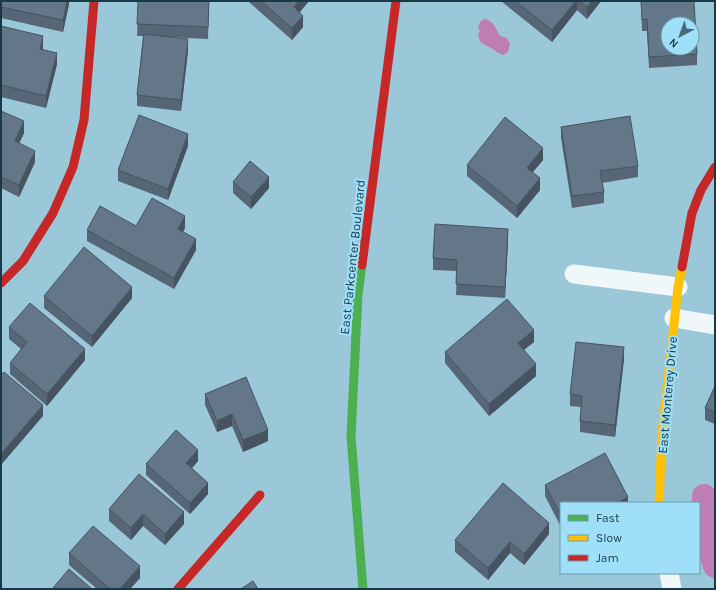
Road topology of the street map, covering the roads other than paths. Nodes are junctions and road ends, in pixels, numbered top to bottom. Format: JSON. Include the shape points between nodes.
{"nodes":[{"id":1,"x":94,"y":1,"type":"edge"},
{"id":2,"x":396,"y":1,"type":"edge"},
{"id":3,"x":715,"y":167,"type":"edge"},
{"id":4,"x":574,"y":274,"type":"dead end"},
{"id":5,"x":1,"y":283,"type":"edge"},
{"id":6,"x":678,"y":287,"type":"junction"},
{"id":7,"x":674,"y":318,"type":"junction"},
{"id":8,"x":715,"y":325,"type":"edge"},
{"id":9,"x":260,"y":495,"type":"dead end"},
{"id":10,"x":659,"y":502,"type":"edge"},
{"id":11,"x":669,"y":574,"type":"edge"},
{"id":12,"x":178,"y":589,"type":"edge"},
{"id":13,"x":363,"y":589,"type":"edge"},
{"id":14,"x":672,"y":589,"type":"edge"}],
"edges":[{"from":1,"to":5,"type":"street","via":[[84,120],[73,167],[53,213],[23,261]]},
{"from":2,"to":13,"type":"street","name":"East Parkcenter Boulevard","via":[[358,294],[350,436]]},
{"from":3,"to":6,"type":"street","name":"East Monterey Drive","via":[[701,190],[692,213]]},
{"from":4,"to":6,"type":"street"},
{"from":6,"to":7,"type":"street","name":"East Monterey Drive"},
{"from":7,"to":8,"type":"street"},
{"from":7,"to":10,"type":"street","name":"East Monterey Drive","via":[[662,433]]},
{"from":9,"to":12,"type":"street"},
{"from":11,"to":14,"type":"street"}]}
